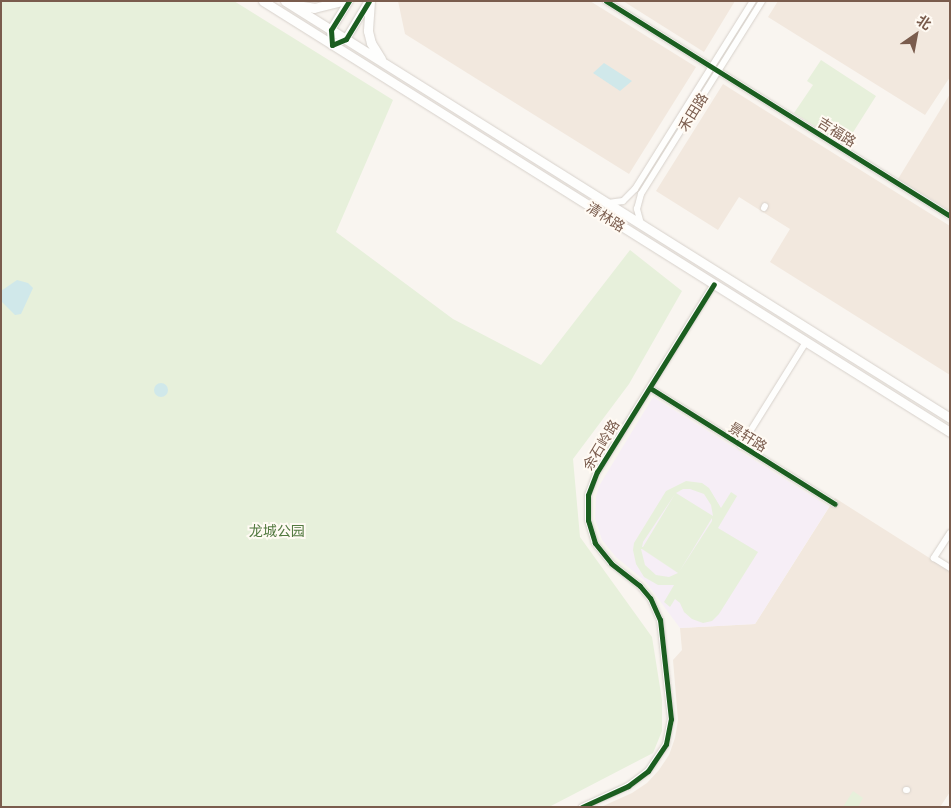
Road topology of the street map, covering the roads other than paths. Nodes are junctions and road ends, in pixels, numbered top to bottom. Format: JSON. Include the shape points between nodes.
{"nodes":[{"id":1,"x":263,"y":1,"type":"edge"},
{"id":2,"x":285,"y":1,"type":"edge"},
{"id":3,"x":342,"y":1,"type":"edge"},
{"id":4,"x":349,"y":1,"type":"edge"},
{"id":5,"x":370,"y":1,"type":"edge"},
{"id":6,"x":606,"y":1,"type":"edge"},
{"id":7,"x":753,"y":1,"type":"edge"},
{"id":8,"x":762,"y":1,"type":"edge"},
{"id":9,"x":331,"y":30,"type":"junction"},
{"id":10,"x":346,"y":39,"type":"junction"},
{"id":11,"x":332,"y":45,"type":"junction"},
{"id":12,"x":388,"y":66,"type":"junction"},
{"id":13,"x":715,"y":69,"type":"junction"},
{"id":14,"x":607,"y":203,"type":"junction"},
{"id":15,"x":950,"y":216,"type":"edge"},
{"id":16,"x":642,"y":225,"type":"junction"},
{"id":17,"x":714,"y":284,"type":"junction"},
{"id":18,"x":806,"y":342,"type":"junction"},
{"id":19,"x":650,"y":388,"type":"junction"},
{"id":20,"x":950,"y":418,"type":"edge"},
{"id":21,"x":950,"y":432,"type":"edge"},
{"id":22,"x":741,"y":446,"type":"junction"},
{"id":23,"x":835,"y":504,"type":"dead end"},
{"id":24,"x":950,"y":533,"type":"edge"},
{"id":25,"x":950,"y":568,"type":"edge"},
{"id":26,"x":582,"y":807,"type":"edge"}],
"edges":[{"from":1,"to":11,"type":"main road","name":"清林路"},
{"from":2,"to":3,"type":"main road","via":[[314,8]]},
{"from":2,"to":9,"type":"main road","name":"清林路"},
{"from":4,"to":9,"type":"street"},
{"from":5,"to":10,"type":"street"},
{"from":5,"to":12,"type":"main road","via":[[367,19],[371,43]]},
{"from":6,"to":13,"type":"street","name":"吉福路"},
{"from":7,"to":13,"type":"street","name":"禾田路"},
{"from":8,"to":13,"type":"street","name":"禾田路"},
{"from":9,"to":10,"type":"main road","name":"清林路"},
{"from":9,"to":11,"type":"street"},
{"from":10,"to":11,"type":"street"},
{"from":10,"to":12,"type":"main road","name":"清林路"},
{"from":11,"to":17,"type":"main road","name":"清林路"},
{"from":12,"to":14,"type":"main road","name":"清林路"},
{"from":13,"to":14,"type":"street","name":"禾田路","via":[[635,189],[623,200]]},
{"from":13,"to":15,"type":"street","name":"吉福路"},
{"from":13,"to":16,"type":"street","name":"禾田路","via":[[641,194],[636,210]]},
{"from":14,"to":16,"type":"main road","name":"清林路"},
{"from":16,"to":20,"type":"main road","name":"清林路"},
{"from":17,"to":18,"type":"main road","name":"清林路"},
{"from":17,"to":19,"type":"street","name":"余石岭路"},
{"from":18,"to":21,"type":"main road","name":"清林路"},
{"from":18,"to":22,"type":"street"},
{"from":19,"to":22,"type":"street","name":"景轩路"},
{"from":19,"to":26,"type":"street","name":"余石岭路","via":[[593,479],[587,512],[589,528],[600,550],[640,586],[650,598],[660,620],[670,728],[658,758],[642,777]]},
{"from":22,"to":23,"type":"street","name":"景轩路"},
{"from":24,"to":25,"type":"street","via":[[934,558]]}]}
